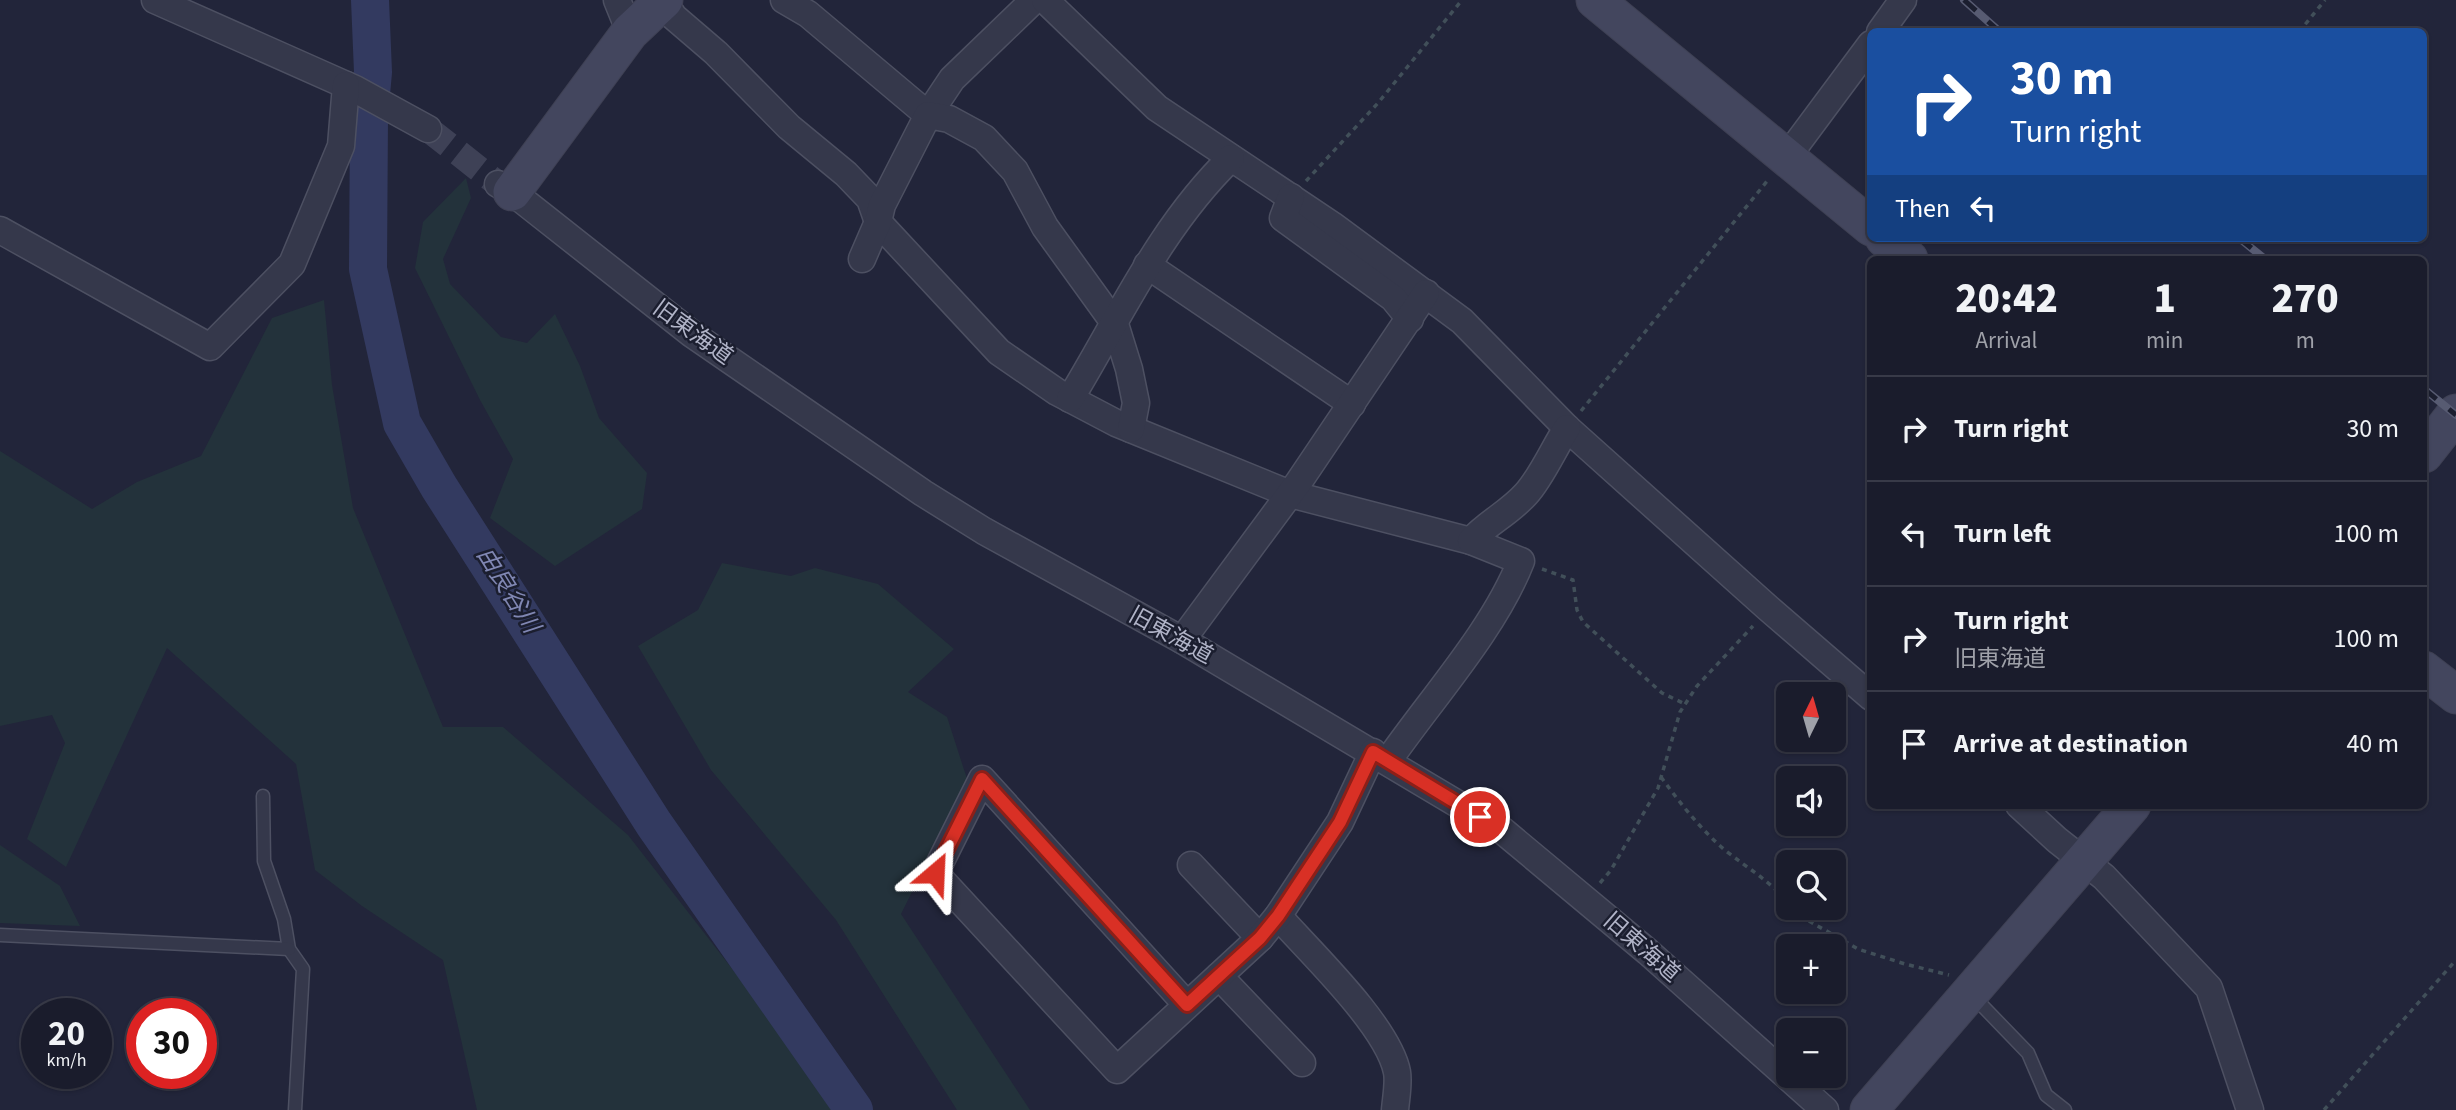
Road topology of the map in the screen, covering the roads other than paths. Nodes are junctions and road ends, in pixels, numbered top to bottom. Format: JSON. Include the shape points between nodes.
{"nodes":[{"id":1,"x":784,"y":0,"type":"edge"},
{"id":2,"x":1034,"y":0,"type":"edge"},
{"id":3,"x":1045,"y":0,"type":"edge"},
{"id":4,"x":1595,"y":0,"type":"edge"},
{"id":5,"x":1903,"y":0,"type":"edge"},
{"id":6,"x":663,"y":1,"type":"edge"},
{"id":7,"x":167,"y":2,"type":"edge"},
{"id":8,"x":624,"y":16,"type":"edge"},
{"id":9,"x":1883,"y":28,"type":"edge"},
{"id":10,"x":1867,"y":49,"type":"edge"},
{"id":11,"x":350,"y":87,"type":"junction"},
{"id":12,"x":928,"y":115,"type":"junction"},
{"id":13,"x":428,"y":129,"type":"tunnel mouth"},
{"id":14,"x":1787,"y":157,"type":"junction"},
{"id":15,"x":1231,"y":158,"type":"junction"},
{"id":16,"x":505,"y":188,"type":"joint"},
{"id":17,"x":1291,"y":197,"type":"junction"},
{"id":18,"x":878,"y":222,"type":"junction"},
{"id":19,"x":1867,"y":224,"type":"edge"},
{"id":20,"x":0,"y":230,"type":"edge"},
{"id":21,"x":1889,"y":242,"type":"edge"},
{"id":22,"x":1905,"y":256,"type":"edge"},
{"id":23,"x":862,"y":259,"type":"dead end"},
{"id":24,"x":1147,"y":265,"type":"junction"},
{"id":25,"x":1426,"y":293,"type":"junction"},
{"id":26,"x":1410,"y":318,"type":"junction"},
{"id":27,"x":1115,"y":324,"type":"junction"},
{"id":28,"x":1070,"y":399,"type":"junction"},
{"id":29,"x":1352,"y":404,"type":"junction"},
{"id":30,"x":2456,"y":413,"type":"edge"},
{"id":31,"x":1567,"y":428,"type":"junction"},
{"id":32,"x":1131,"y":429,"type":"junction"},
{"id":33,"x":2427,"y":450,"type":"edge"},
{"id":34,"x":1290,"y":495,"type":"junction"},
{"id":35,"x":1471,"y":541,"type":"junction"},
{"id":36,"x":1182,"y":640,"type":"junction"},
{"id":37,"x":2427,"y":672,"type":"edge"},
{"id":38,"x":1867,"y":694,"type":"edge"},
{"id":39,"x":2456,"y":695,"type":"edge"},
{"id":40,"x":1380,"y":757,"type":"junction"},
{"id":41,"x":263,"y":796,"type":"dead end"},
{"id":42,"x":2024,"y":809,"type":"edge"},
{"id":43,"x":2129,"y":809,"type":"edge"},
{"id":44,"x":2083,"y":862,"type":"junction"},
{"id":45,"x":1191,"y":865,"type":"dead end"},
{"id":46,"x":1278,"y":916,"type":"junction"},
{"id":47,"x":0,"y":935,"type":"edge"},
{"id":48,"x":1260,"y":938,"type":"junction"},
{"id":49,"x":289,"y":949,"type":"junction"},
{"id":50,"x":1219,"y":976,"type":"junction"},
{"id":51,"x":1974,"y":987,"type":"junction"},
{"id":52,"x":1187,"y":1005,"type":"junction"},
{"id":53,"x":1302,"y":1063,"type":"dead end"},
{"id":54,"x":295,"y":1110,"type":"edge"},
{"id":55,"x":1395,"y":1110,"type":"edge"},
{"id":56,"x":1825,"y":1110,"type":"edge"},
{"id":57,"x":1869,"y":1110,"type":"edge"},
{"id":58,"x":2064,"y":1110,"type":"edge"},
{"id":59,"x":2250,"y":1110,"type":"edge"}],
"edges":[{"from":1,"to":12,"type":"street","via":[[808,14]]},
{"from":2,"to":12,"type":"street","via":[[952,79]]},
{"from":3,"to":15,"type":"street","via":[[1157,108]]},
{"from":4,"to":14,"type":"street"},
{"from":5,"to":9,"type":"street"},
{"from":6,"to":8,"type":"street"},
{"from":6,"to":18,"type":"street","via":[[674,17],[789,127],[854,182],[870,199]]},
{"from":7,"to":11,"type":"street"},
{"from":8,"to":16,"type":"street"},
{"from":10,"to":14,"type":"street"},
{"from":11,"to":13,"type":"street"},
{"from":11,"to":20,"type":"street","via":[[341,146],[292,264],[210,347]]},
{"from":12,"to":18,"type":"street","via":[[882,205]]},
{"from":12,"to":27,"type":"street","via":[[950,119],[984,138],[1015,171],[1045,227]]},
{"from":14,"to":19,"type":"street"},
{"from":15,"to":17,"type":"street"},
{"from":15,"to":24,"type":"street","via":[[1202,186]]},
{"from":16,"to":36,"type":"street","name":"旧東海道","via":[[692,334],[923,493]]},
{"from":17,"to":25,"type":"street"},
{"from":17,"to":26,"type":"street","via":[[1283,218],[1393,298]]},
{"from":18,"to":23,"type":"street"},
{"from":18,"to":28,"type":"street","via":[[999,352]]},
{"from":21,"to":22,"type":"street"},
{"from":24,"to":27,"type":"street"},
{"from":24,"to":29,"type":"street"},
{"from":25,"to":26,"type":"street"},
{"from":25,"to":31,"type":"street","via":[[1462,321]]},
{"from":26,"to":29,"type":"street"},
{"from":27,"to":28,"type":"street"},
{"from":27,"to":32,"type":"street","via":[[1136,403]]},
{"from":28,"to":32,"type":"street"},
{"from":29,"to":34,"type":"street"},
{"from":30,"to":33,"type":"street"},
{"from":31,"to":35,"type":"street","via":[[1528,492]]},
{"from":31,"to":38,"type":"street"},
{"from":32,"to":34,"type":"street"},
{"from":34,"to":35,"type":"street"},
{"from":34,"to":36,"type":"street"},
{"from":35,"to":40,"type":"street","via":[[1521,561],[1512,583],[1488,623]]},
{"from":36,"to":40,"type":"street","name":"旧東海道"},
{"from":37,"to":39,"type":"street"},
{"from":40,"to":46,"type":"street"},
{"from":40,"to":56,"type":"street","name":"旧東海道","via":[[1503,831],[1587,899]]},
{"from":41,"to":49,"type":"lane","via":[[264,861]]},
{"from":42,"to":44,"type":"street"},
{"from":43,"to":44,"type":"street"},
{"from":44,"to":51,"type":"street"},
{"from":44,"to":59,"type":"street","via":[[2105,877],[2209,988]]},
{"from":45,"to":48,"type":"street"},
{"from":46,"to":48,"type":"street"},
{"from":46,"to":55,"type":"street","via":[[1384,1041],[1397,1072]]},
{"from":47,"to":49,"type":"lane"},
{"from":48,"to":50,"type":"street"},
{"from":49,"to":54,"type":"lane","via":[[303,969]]},
{"from":50,"to":52,"type":"street"},
{"from":50,"to":53,"type":"street"},
{"from":51,"to":57,"type":"street"},
{"from":51,"to":58,"type":"lane","via":[[2028,1054],[2046,1095]]},
{"from":52,"to":52,"type":"street","via":[[1117,1070],[944,883],[935,873],[982,779]]}]}
